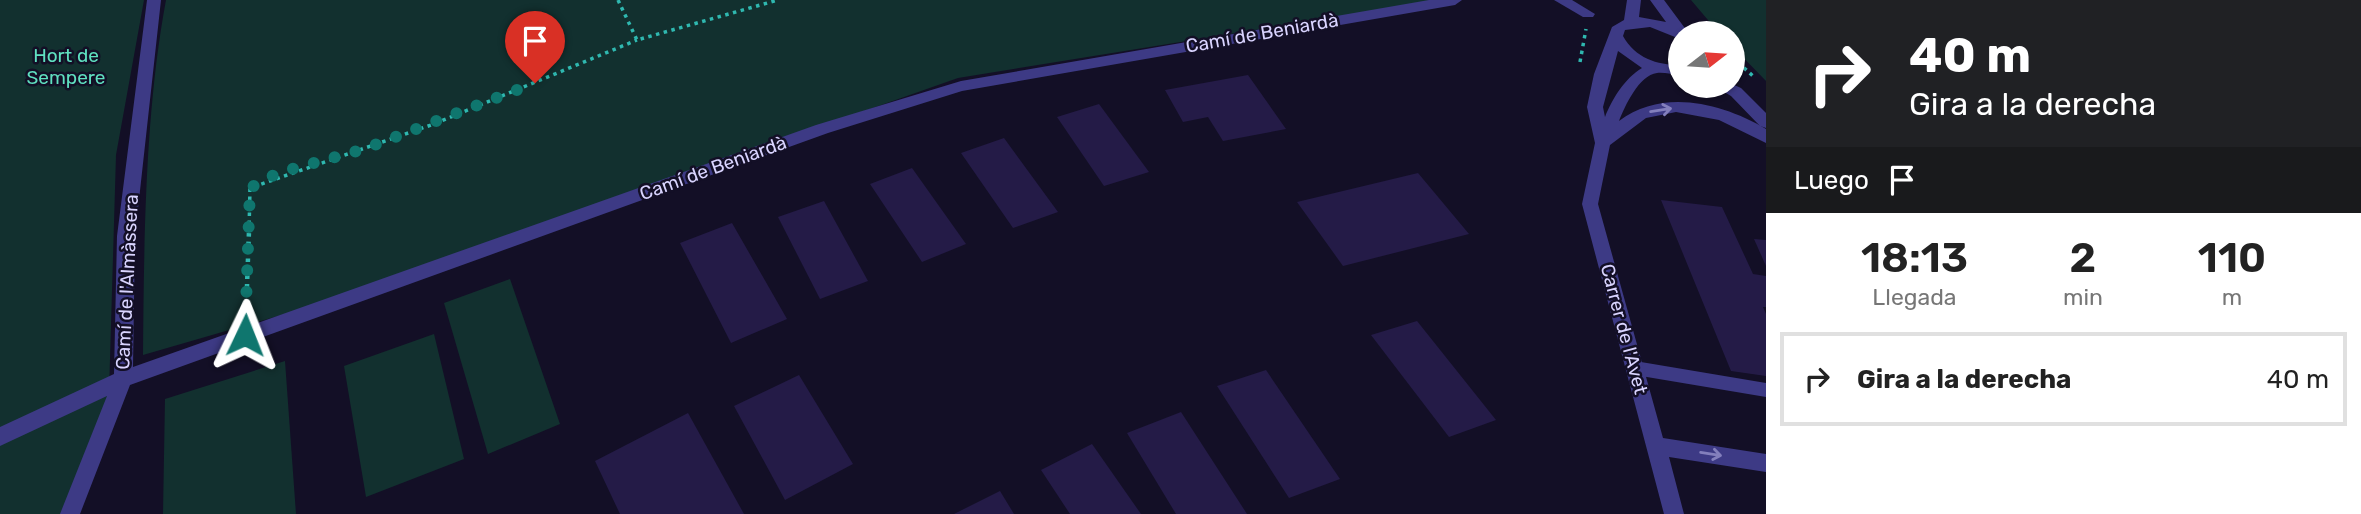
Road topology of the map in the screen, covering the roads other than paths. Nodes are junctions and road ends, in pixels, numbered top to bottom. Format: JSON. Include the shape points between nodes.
{"nodes":[{"id":1,"x":154,"y":0,"type":"edge"},
{"id":2,"x":1455,"y":0,"type":"edge"},
{"id":3,"x":1561,"y":0,"type":"edge"},
{"id":4,"x":1633,"y":0,"type":"edge"},
{"id":5,"x":1657,"y":0,"type":"edge"},
{"id":6,"x":1588,"y":14,"type":"dead end"},
{"id":7,"x":1630,"y":21,"type":"junction"},
{"id":8,"x":1672,"y":21,"type":"edge"},
{"id":9,"x":1668,"y":29,"type":"edge"},
{"id":10,"x":1616,"y":37,"type":"junction"},
{"id":11,"x":1655,"y":67,"type":"junction"},
{"id":12,"x":1668,"y":69,"type":"edge"},
{"id":13,"x":1742,"y":98,"type":"edge"},
{"id":14,"x":1766,"y":122,"type":"edge"},
{"id":15,"x":1766,"y":137,"type":"edge"},
{"id":16,"x":1603,"y":143,"type":"junction"},
{"id":17,"x":1635,"y":368,"type":"junction"},
{"id":18,"x":123,"y":379,"type":"junction"},
{"id":19,"x":1766,"y":390,"type":"edge"},
{"id":20,"x":0,"y":437,"type":"edge"},
{"id":21,"x":1655,"y":446,"type":"junction"},
{"id":22,"x":1766,"y":463,"type":"edge"},
{"id":23,"x":70,"y":514,"type":"edge"},
{"id":24,"x":1674,"y":514,"type":"edge"}],
"edges":[{"from":1,"to":18,"type":"street","name":"Camí de l'Almàssera","via":[[125,236]]},
{"from":2,"to":18,"type":"street","name":"Camí de Beniardà","via":[[961,86],[822,129]]},
{"from":3,"to":6,"type":"street"},
{"from":4,"to":7,"type":"street"},
{"from":5,"to":8,"type":"street"},
{"from":7,"to":9,"type":"street","via":[[1647,21]]},
{"from":7,"to":10,"type":"street","via":[[1619,27]]},
{"from":10,"to":11,"type":"street","via":[[1628,54]]},
{"from":10,"to":16,"type":"street","name":"Carrer de l'Avet","via":[[1595,107]]},
{"from":11,"to":12,"type":"street"},
{"from":11,"to":16,"type":"street","name":"Carrer de l'Avet","via":[[1638,77],[1617,106]]},
{"from":13,"to":14,"type":"street"},
{"from":16,"to":15,"type":"street","one_way":true,"via":[[1647,112],[1682,107],[1716,114]]},
{"from":16,"to":17,"type":"street","name":"Carrer de l'Avet","via":[[1590,204]]},
{"from":17,"to":19,"type":"lane"},
{"from":17,"to":21,"type":"street","name":"Carrer de l'Avet"},
{"from":18,"to":20,"type":"street","name":"Camí de Beniardà"},
{"from":18,"to":23,"type":"street","name":"Camí de l'Almàssera"},
{"from":21,"to":22,"type":"street","one_way":true},
{"from":21,"to":24,"type":"street","name":"Carrer de l'Avet"}]}
